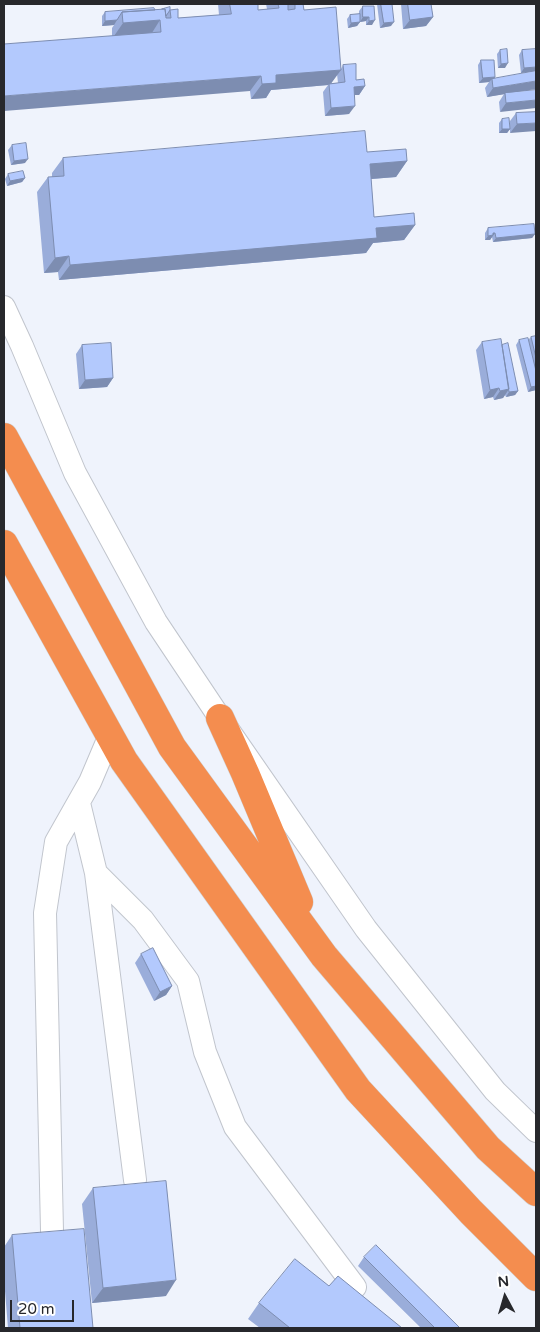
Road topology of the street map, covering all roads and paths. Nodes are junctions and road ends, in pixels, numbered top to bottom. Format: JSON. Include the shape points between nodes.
{"nodes":[{"id":1,"x":4,"y":307,"type":"edge"},
{"id":2,"x":4,"y":437,"type":"edge"},
{"id":3,"x":4,"y":544,"type":"edge"},
{"id":4,"x":220,"y":718,"type":"junction"},
{"id":5,"x":110,"y":735,"type":"junction"},
{"id":6,"x":79,"y":803,"type":"junction"},
{"id":7,"x":96,"y":873,"type":"junction"},
{"id":8,"x":324,"y":956,"type":"junction"},
{"id":9,"x":536,"y":1131,"type":"edge"},
{"id":10,"x":135,"y":1180,"type":"dead end"},
{"id":11,"x":536,"y":1192,"type":"edge"},
{"id":12,"x":52,"y":1231,"type":"edge"},
{"id":13,"x":536,"y":1277,"type":"edge"},
{"id":14,"x":355,"y":1287,"type":"edge"}],
"edges":[{"from":1,"to":4,"type":"street","via":[[75,473],[156,622]]},
{"from":2,"to":8,"type":"highway","via":[[172,747]]},
{"from":3,"to":5,"type":"highway"},
{"from":4,"to":8,"type":"highway"},
{"from":4,"to":9,"type":"street","via":[[366,929],[495,1092]]},
{"from":5,"to":6,"type":"street"},
{"from":5,"to":13,"type":"highway","via":[[124,761],[358,1090]]},
{"from":6,"to":7,"type":"street"},
{"from":6,"to":12,"type":"street","via":[[56,842],[45,913]]},
{"from":7,"to":10,"type":"street"},
{"from":7,"to":14,"type":"street","via":[[143,920],[188,981],[205,1052],[235,1127]]},
{"from":8,"to":11,"type":"highway","via":[[488,1148]]}]}
